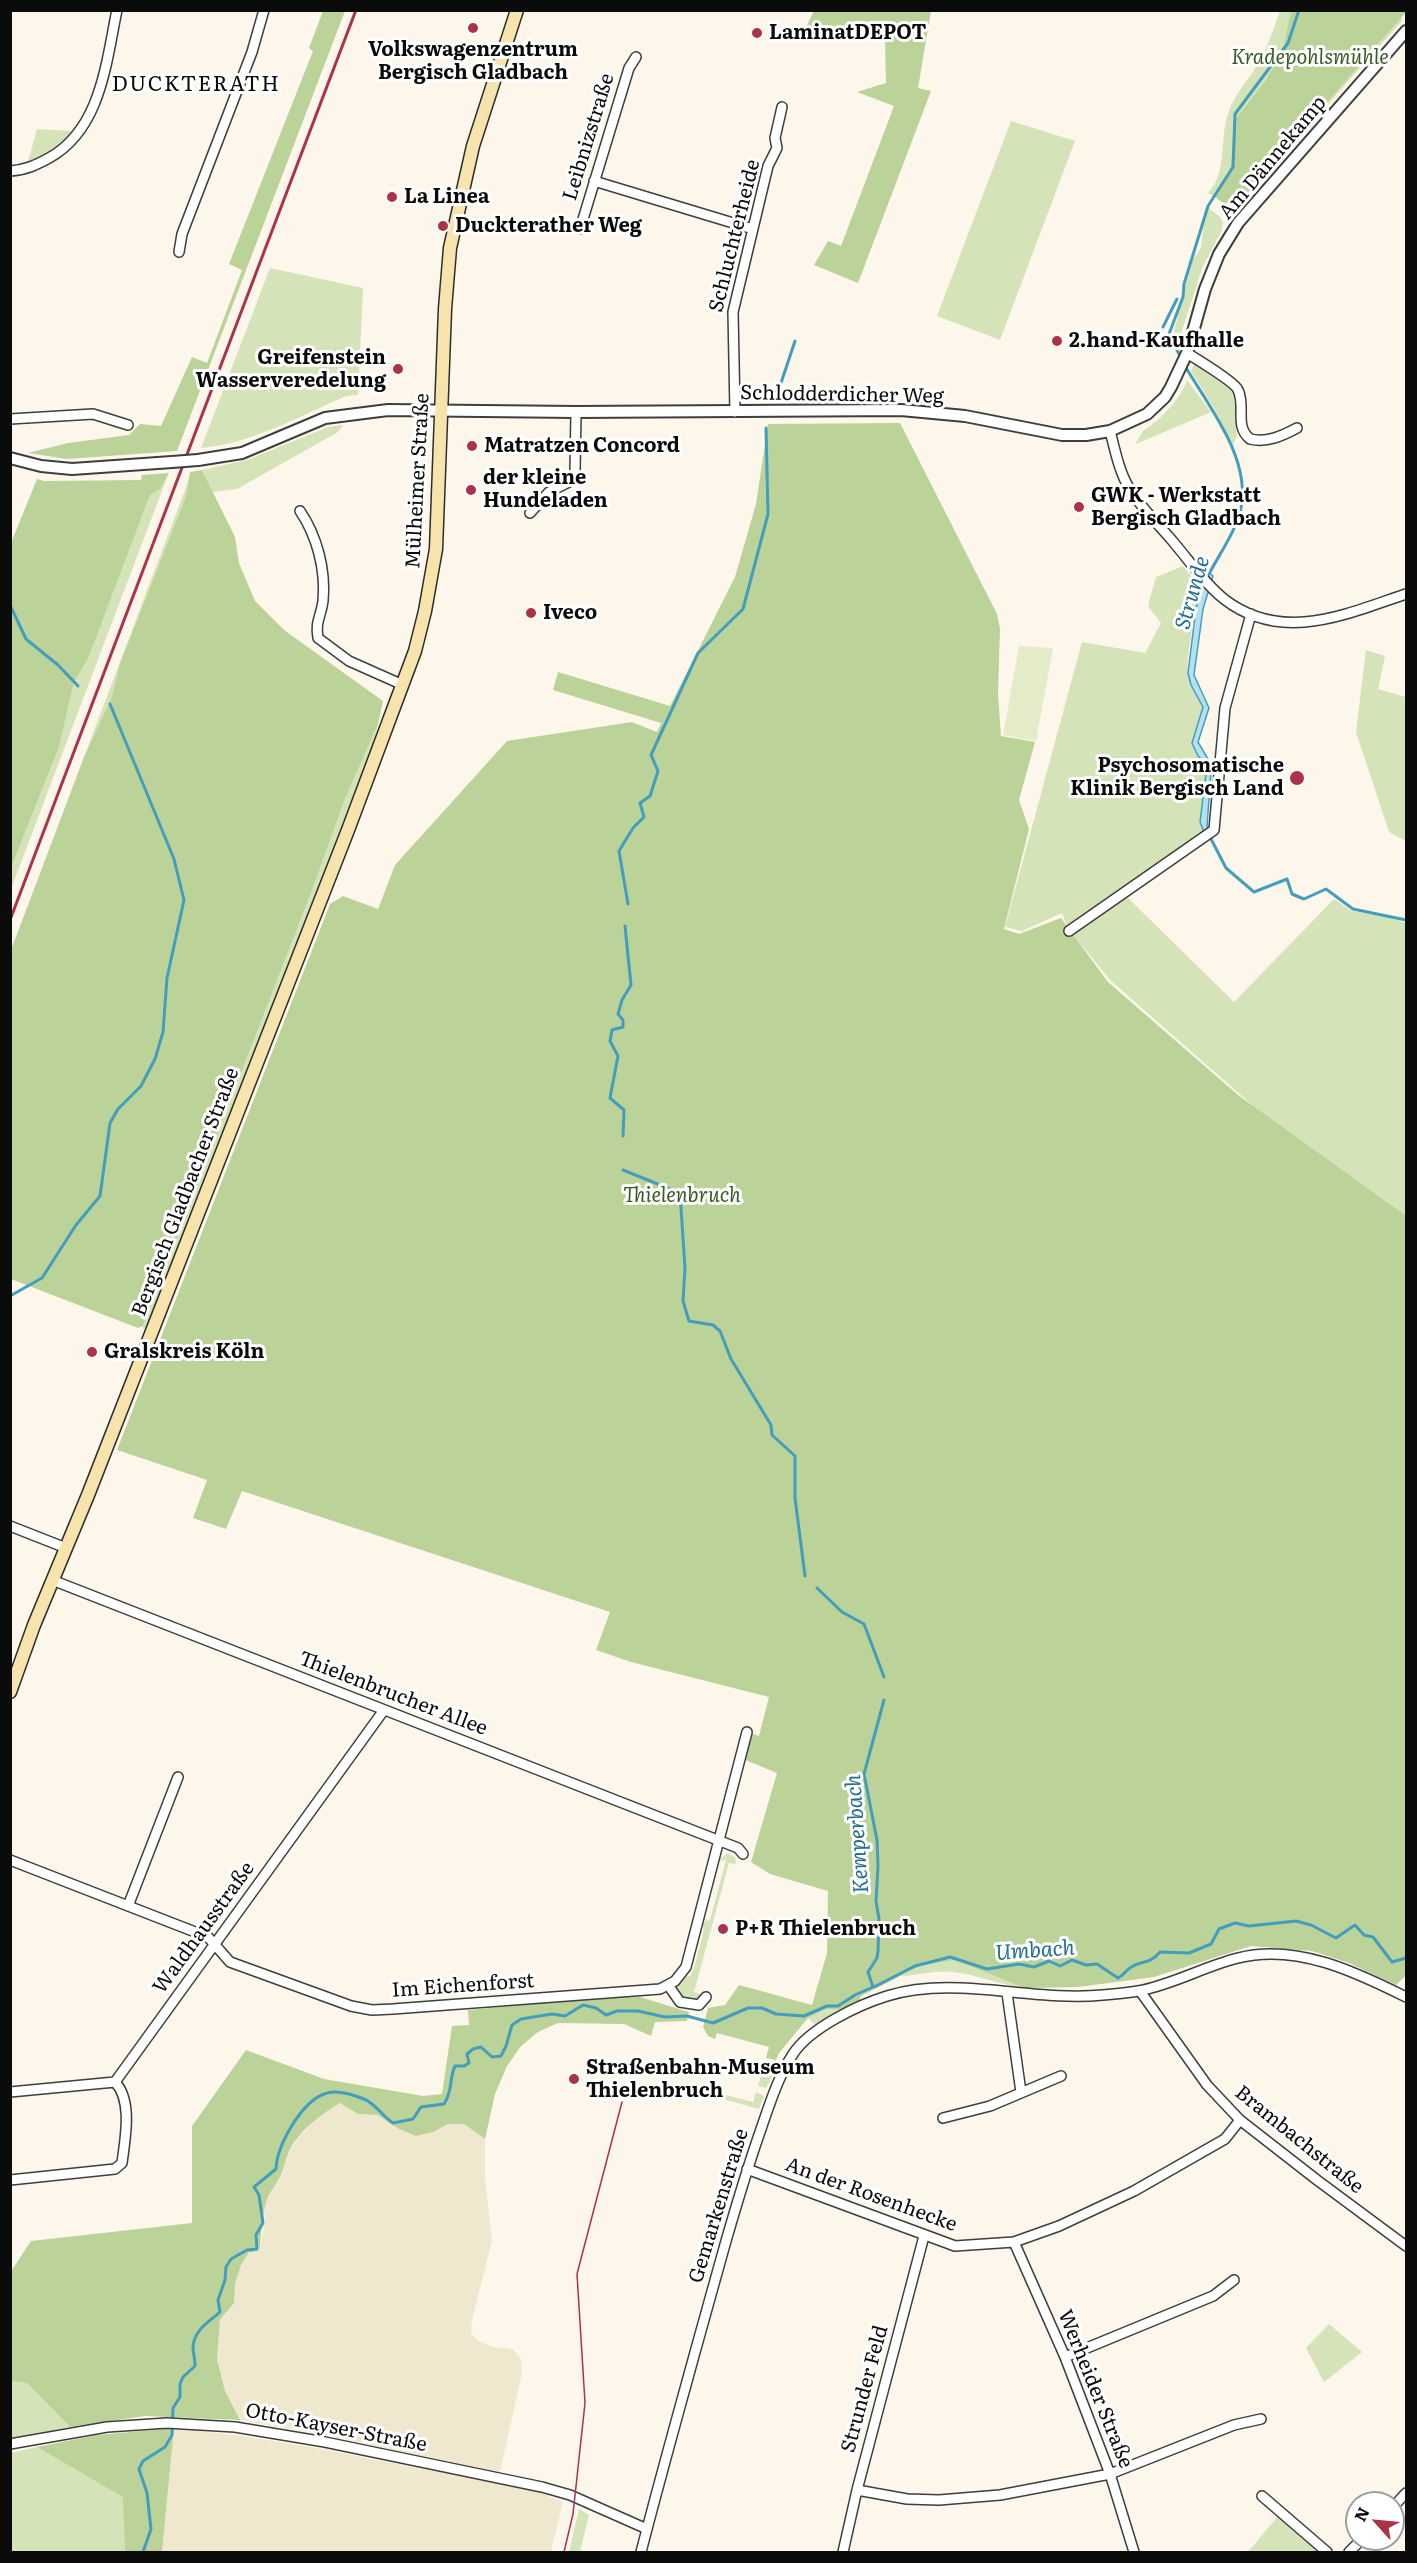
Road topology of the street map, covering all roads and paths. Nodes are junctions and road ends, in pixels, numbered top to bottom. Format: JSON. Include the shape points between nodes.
{"nodes":[{"id":1,"x":117,"y":10,"type":"edge"},
{"id":2,"x":264,"y":10,"type":"edge"},
{"id":3,"x":517,"y":10,"type":"edge"},
{"id":4,"x":1407,"y":31,"type":"edge"},
{"id":5,"x":636,"y":57,"type":"dead end"},
{"id":6,"x":782,"y":108,"type":"dead end"},
{"id":7,"x":10,"y":171,"type":"edge"},
{"id":8,"x":594,"y":181,"type":"junction"},
{"id":9,"x":580,"y":229,"type":"dead end"},
{"id":10,"x":753,"y":229,"type":"junction"},
{"id":11,"x":179,"y":252,"type":"dead end"},
{"id":12,"x":1186,"y":355,"type":"junction"},
{"id":13,"x":441,"y":411,"type":"junction"},
{"id":14,"x":576,"y":412,"type":"junction"},
{"id":15,"x":735,"y":412,"type":"junction"},
{"id":16,"x":10,"y":419,"type":"edge"},
{"id":17,"x":128,"y":425,"type":"dead end"},
{"id":18,"x":1297,"y":428,"type":"dead end"},
{"id":19,"x":1110,"y":431,"type":"junction"},
{"id":20,"x":10,"y":458,"type":"edge"},
{"id":21,"x":300,"y":511,"type":"dead end"},
{"id":22,"x":530,"y":513,"type":"dead end"},
{"id":23,"x":1407,"y":594,"type":"edge"},
{"id":24,"x":1251,"y":614,"type":"junction"},
{"id":25,"x":403,"y":685,"type":"junction"},
{"id":26,"x":1069,"y":931,"type":"dead end"},
{"id":27,"x":304,"y":941,"type":"joint"},
{"id":28,"x":10,"y":1526,"type":"edge"},
{"id":29,"x":66,"y":1548,"type":"junction"},
{"id":30,"x":52,"y":1580,"type":"junction"},
{"id":31,"x":10,"y":1692,"type":"edge"},
{"id":32,"x":384,"y":1710,"type":"junction"},
{"id":33,"x":747,"y":1732,"type":"dead end"},
{"id":34,"x":178,"y":1777,"type":"dead end"},
{"id":35,"x":720,"y":1841,"type":"junction"},
{"id":36,"x":743,"y":1854,"type":"dead end"},
{"id":37,"x":10,"y":1860,"type":"edge"},
{"id":38,"x":128,"y":1906,"type":"junction"},
{"id":39,"x":215,"y":1943,"type":"junction"},
{"id":40,"x":668,"y":1985,"type":"junction"},
{"id":41,"x":1140,"y":1991,"type":"junction"},
{"id":42,"x":1007,"y":1993,"type":"junction"},
{"id":43,"x":706,"y":1996,"type":"dead end"},
{"id":44,"x":1407,"y":1997,"type":"edge"},
{"id":45,"x":1061,"y":2076,"type":"dead end"},
{"id":46,"x":115,"y":2082,"type":"junction"},
{"id":47,"x":10,"y":2092,"type":"edge"},
{"id":48,"x":1021,"y":2092,"type":"junction"},
{"id":49,"x":943,"y":2118,"type":"dead end"},
{"id":50,"x":1240,"y":2120,"type":"junction"},
{"id":51,"x":747,"y":2169,"type":"junction"},
{"id":52,"x":10,"y":2180,"type":"edge"},
{"id":53,"x":924,"y":2236,"type":"junction"},
{"id":54,"x":1014,"y":2242,"type":"junction"},
{"id":55,"x":1407,"y":2246,"type":"edge"},
{"id":56,"x":1234,"y":2280,"type":"dead end"},
{"id":57,"x":1065,"y":2357,"type":"junction"},
{"id":58,"x":1261,"y":2419,"type":"dead end"},
{"id":59,"x":10,"y":2444,"type":"edge"},
{"id":60,"x":1110,"y":2474,"type":"junction"},
{"id":61,"x":857,"y":2490,"type":"junction"},
{"id":62,"x":1262,"y":2496,"type":"dead end"},
{"id":63,"x":647,"y":2529,"type":"junction"},
{"id":64,"x":641,"y":2553,"type":"edge"},
{"id":65,"x":843,"y":2553,"type":"edge"},
{"id":66,"x":1134,"y":2553,"type":"edge"},
{"id":67,"x":1328,"y":2553,"type":"edge"}],
"edges":[{"from":1,"to":7,"type":"street","via":[[98,99],[80,132],[60,152],[27,170]]},
{"from":2,"to":11,"type":"street","via":[[252,52],[182,234]]},
{"from":3,"to":13,"type":"main road","name":"Mülheimer Straße","via":[[472,146],[450,248]]},
{"from":4,"to":12,"type":"street","name":"Am Dännekamp","via":[[1238,223],[1219,254],[1205,289]]},
{"from":5,"to":8,"type":"street","name":"Leibnizstraße","via":[[629,68]]},
{"from":6,"to":10,"type":"street","name":"Schluchterheide","via":[[775,138],[777,148],[768,166]]},
{"from":8,"to":9,"type":"street","name":"Leibnizstraße"},
{"from":8,"to":10,"type":"street"},
{"from":10,"to":15,"type":"street","name":"Schluchterheide","via":[[733,312]]},
{"from":12,"to":18,"type":"street","via":[[1238,390],[1242,431],[1250,439],[1276,438]]},
{"from":12,"to":19,"type":"street","name":"Am Dännekamp","via":[[1165,397],[1147,414]]},
{"from":13,"to":14,"type":"street","name":"Schlodderdicher Weg"},
{"from":13,"to":20,"type":"street","bridge":true,"via":[[371,411],[325,418],[250,450],[198,460],[72,469]]},
{"from":13,"to":25,"type":"main road","name":"Mülheimer Straße","via":[[433,576]]},
{"from":14,"to":15,"type":"street","name":"Schlodderdicher Weg"},
{"from":14,"to":22,"type":"street","via":[[575,472],[569,482],[549,492]]},
{"from":15,"to":19,"type":"street","name":"Schlodderdicher Weg","via":[[901,410],[965,416],[1062,435]]},
{"from":16,"to":17,"type":"street","via":[[93,414]]},
{"from":19,"to":24,"type":"street","via":[[1128,487],[1203,579],[1224,599]]},
{"from":21,"to":25,"type":"street","via":[[312,529],[325,585],[316,624],[318,638],[349,660]]},
{"from":23,"to":24,"type":"street","via":[[1317,622],[1282,622]]},
{"from":24,"to":26,"type":"street","via":[[1225,708],[1216,826],[1209,835]]},
{"from":25,"to":27,"type":"main road","name":"Mülheimer Straße"},
{"from":27,"to":29,"type":"main road","name":"Bergisch Gladbacher Straße"},
{"from":28,"to":29,"type":"street"},
{"from":29,"to":30,"type":"main road","name":"Bergisch Gladbacher Straße"},
{"from":30,"to":31,"type":"main road","name":"Bergisch Gladbacher Straße"},
{"from":30,"to":32,"type":"street","name":"Thielenbrucher Allee"},
{"from":32,"to":35,"type":"street","name":"Thielenbrucher Allee"},
{"from":32,"to":39,"type":"street","name":"Waldhausstraße"},
{"from":33,"to":35,"type":"street"},
{"from":34,"to":38,"type":"street"},
{"from":35,"to":36,"type":"street","name":"Thielenbrucher Allee"},
{"from":35,"to":40,"type":"street","via":[[686,1967]]},
{"from":37,"to":38,"type":"street","name":"Im Eichenforst"},
{"from":38,"to":39,"type":"street","name":"Im Eichenforst"},
{"from":39,"to":40,"type":"street","name":"Im Eichenforst","via":[[230,1962],[372,2010],[660,1989]]},
{"from":39,"to":46,"type":"street","name":"Waldhausstraße"},
{"from":40,"to":43,"type":"street","via":[[680,2002],[699,2005]]},
{"from":41,"to":42,"type":"street","name":"Gemarkenstraße","via":[[1089,1996]]},
{"from":41,"to":44,"type":"street","name":"Gemarkenstraße","via":[[1241,1957],[1275,1954],[1310,1958],[1348,1970]]},
{"from":41,"to":50,"type":"street","name":"Brambachstraße","via":[[1207,2085]]},
{"from":42,"to":48,"type":"street"},
{"from":42,"to":51,"type":"street","name":"Gemarkenstraße","via":[[965,1988],[902,1992],[868,2003],[818,2030],[794,2053],[776,2085]]},
{"from":45,"to":48,"type":"street"},
{"from":46,"to":47,"type":"street"},
{"from":46,"to":52,"type":"street","via":[[123,2091],[126,2129],[122,2163],[115,2169]]},
{"from":48,"to":49,"type":"street","via":[[990,2106]]},
{"from":50,"to":54,"type":"street","name":"An der Rosenhecke","via":[[1225,2139],[1134,2191]]},
{"from":50,"to":55,"type":"street","name":"Brambachstraße"},
{"from":51,"to":53,"type":"street","name":"An der Rosenhecke"},
{"from":51,"to":63,"type":"street","name":"Gemarkenstraße"},
{"from":53,"to":54,"type":"street","name":"An der Rosenhecke","via":[[955,2246]]},
{"from":53,"to":61,"type":"street","name":"Strunder Feld"},
{"from":54,"to":57,"type":"street","name":"Werheider Straße"},
{"from":56,"to":57,"type":"street","via":[[1213,2295]]},
{"from":57,"to":60,"type":"street","name":"Werheider Straße"},
{"from":58,"to":60,"type":"street","via":[[1234,2425]]},
{"from":59,"to":63,"type":"street","name":"Otto-Kayser-Straße","via":[[107,2427],[172,2423],[235,2427],[542,2487]]},
{"from":60,"to":61,"type":"street","via":[[1000,2495],[939,2500]]},
{"from":60,"to":66,"type":"street","name":"Werheider Straße"},
{"from":61,"to":65,"type":"street","name":"Strunder Feld"},
{"from":62,"to":67,"type":"street"},
{"from":63,"to":64,"type":"street","name":"Gemarkenstraße"}]}
